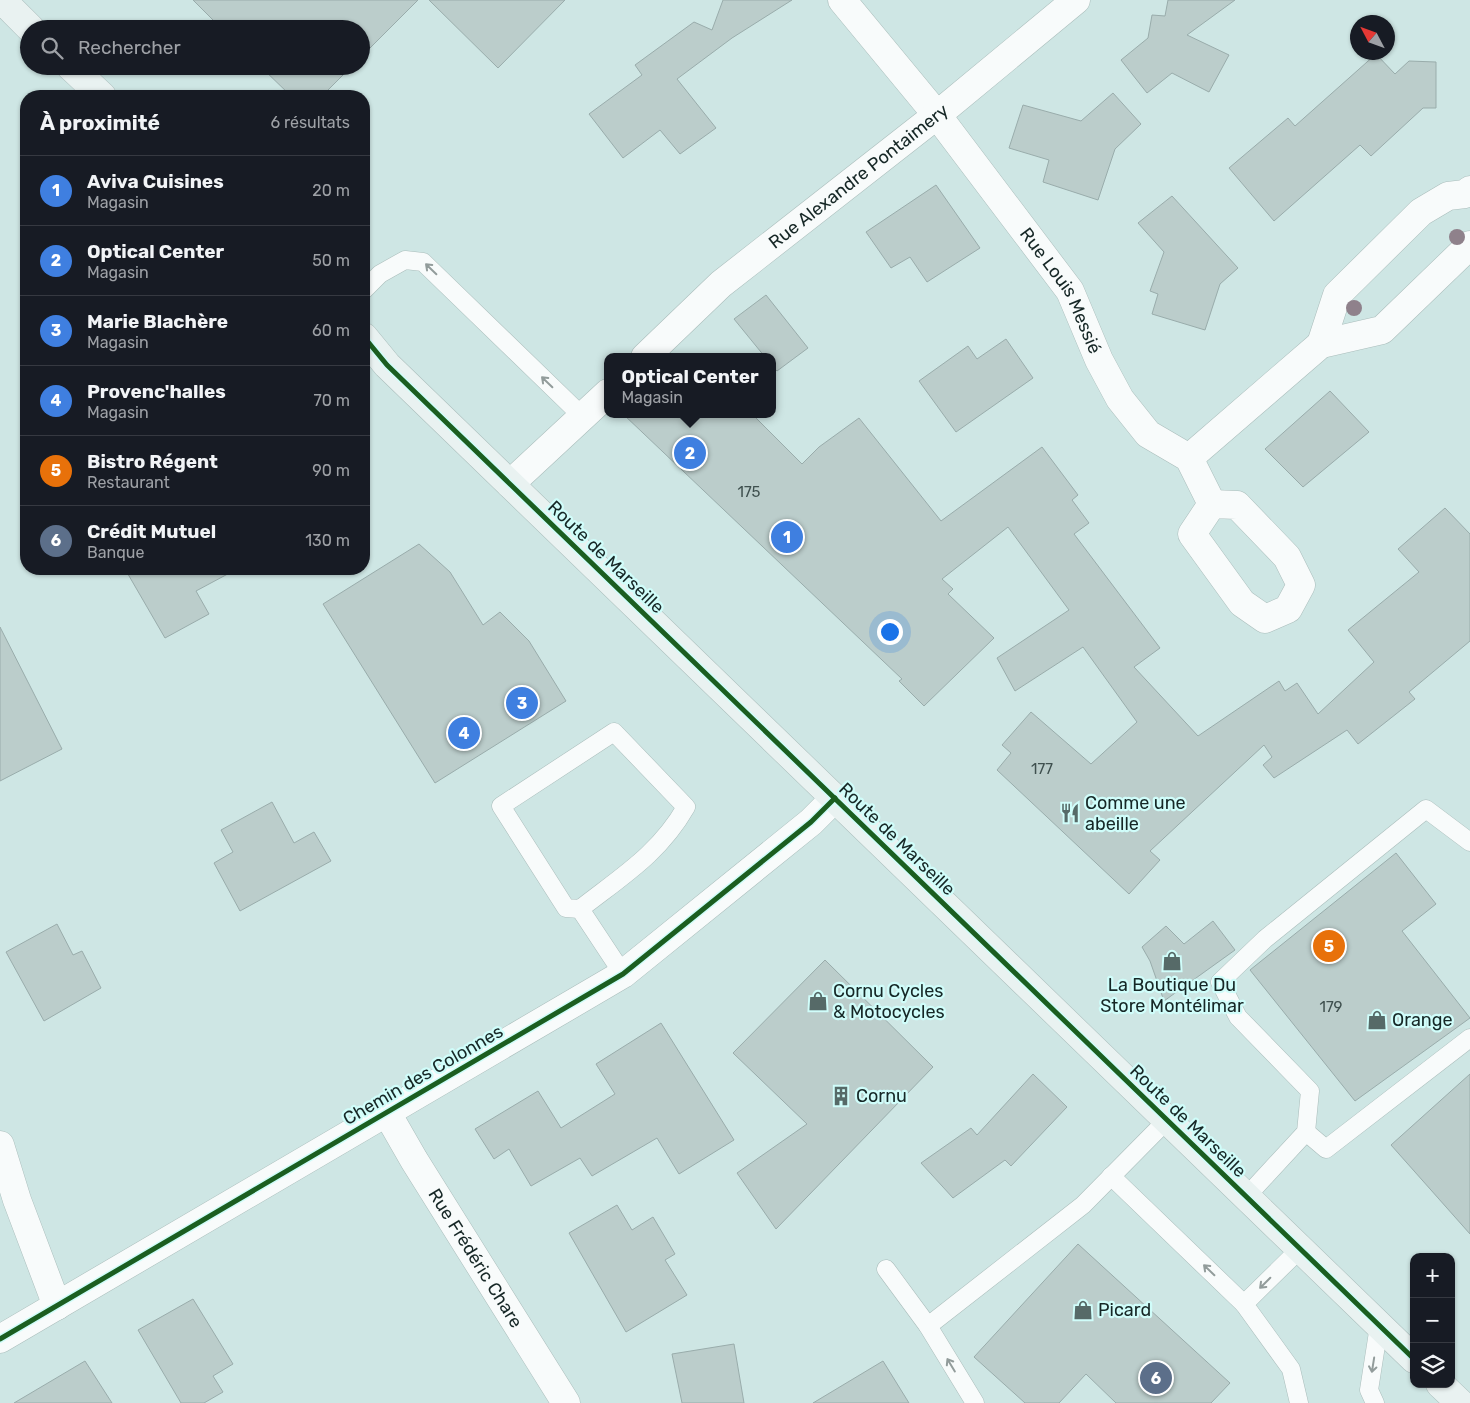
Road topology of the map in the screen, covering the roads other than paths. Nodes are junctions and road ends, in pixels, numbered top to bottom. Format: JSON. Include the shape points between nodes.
{"nodes":[{"id":1,"x":2,"y":0,"type":"edge"},
{"id":2,"x":842,"y":0,"type":"edge"},
{"id":3,"x":1076,"y":0,"type":"edge"},
{"id":4,"x":23,"y":20,"type":"edge"},
{"id":5,"x":80,"y":75,"type":"edge"},
{"id":6,"x":96,"y":90,"type":"edge"},
{"id":7,"x":937,"y":115,"type":"junction"},
{"id":8,"x":1468,"y":195,"type":"edge"},
{"id":9,"x":1470,"y":245,"type":"edge"},
{"id":10,"x":370,"y":284,"type":"edge"},
{"id":11,"x":370,"y":344,"type":"edge"},
{"id":12,"x":1321,"y":344,"type":"junction"},
{"id":13,"x":649,"y":353,"type":"edge"},
{"id":14,"x":604,"y":396,"type":"edge"},
{"id":15,"x":582,"y":416,"type":"junction"},
{"id":16,"x":1189,"y":458,"type":"junction"},
{"id":17,"x":510,"y":484,"type":"junction"},
{"id":18,"x":1212,"y":504,"type":"dead end"},
{"id":19,"x":835,"y":798,"type":"junction"},
{"id":20,"x":1470,"y":842,"type":"edge"},
{"id":21,"x":580,"y":909,"type":"junction"},
{"id":22,"x":623,"y":974,"type":"junction"},
{"id":23,"x":1470,"y":1038,"type":"edge"},
{"id":24,"x":387,"y":1113,"type":"junction"},
{"id":25,"x":1167,"y":1120,"type":"junction"},
{"id":26,"x":1306,"y":1132,"type":"junction"},
{"id":27,"x":0,"y":1145,"type":"edge"},
{"id":28,"x":1111,"y":1176,"type":"junction"},
{"id":29,"x":1246,"y":1197,"type":"junction"},
{"id":30,"x":1300,"y":1249,"type":"junction"},
{"id":31,"x":886,"y":1269,"type":"dead end"},
{"id":32,"x":1244,"y":1304,"type":"junction"},
{"id":33,"x":57,"y":1306,"type":"junction"},
{"id":34,"x":928,"y":1326,"type":"junction"},
{"id":35,"x":1379,"y":1326,"type":"junction"},
{"id":36,"x":0,"y":1339,"type":"edge"},
{"id":37,"x":1410,"y":1355,"type":"edge"},
{"id":38,"x":1444,"y":1388,"type":"edge"},
{"id":39,"x":566,"y":1403,"type":"edge"},
{"id":40,"x":974,"y":1403,"type":"edge"},
{"id":41,"x":1299,"y":1403,"type":"edge"},
{"id":42,"x":1375,"y":1403,"type":"edge"},
{"id":43,"x":1460,"y":1403,"type":"edge"}],
"edges":[{"from":1,"to":4,"type":"main road"},
{"from":2,"to":7,"type":"street","name":"Rue Louis Messié"},
{"from":3,"to":7,"type":"street","name":"Rue Alexandre Pontaimery"},
{"from":5,"to":6,"type":"main road"},
{"from":7,"to":13,"type":"street","name":"Rue Alexandre Pontaimery","via":[[721,284]]},
{"from":7,"to":16,"type":"street","name":"Rue Louis Messié","via":[[1070,291],[1099,360],[1120,399],[1148,434]]},
{"from":8,"to":12,"type":"street","via":[[1448,196],[1421,212],[1337,295]]},
{"from":9,"to":12,"type":"street","via":[[1382,330]]},
{"from":15,"to":10,"type":"lane","one_way":true,"via":[[423,262],[405,260],[380,274]]},
{"from":11,"to":17,"type":"main road","name":"Route de Marseille"},
{"from":12,"to":16,"type":"street"},
{"from":14,"to":15,"type":"street"},
{"from":15,"to":17,"type":"street"},
{"from":16,"to":18,"type":"street"},
{"from":17,"to":19,"type":"main road","name":"Route de Marseille"},
{"from":19,"to":22,"type":"street","name":"Chemin des Colonnes","via":[[811,822]]},
{"from":19,"to":25,"type":"main road","name":"Route de Marseille"},
{"from":20,"to":26,"type":"lane","via":[[1426,809],[1265,939],[1220,982],[1238,1017],[1310,1092]]},
{"from":21,"to":21,"type":"lane","via":[[652,854],[673,830],[686,807],[614,732],[502,806],[566,908]]},
{"from":21,"to":22,"type":"lane"},
{"from":22,"to":24,"type":"street","name":"Chemin des Colonnes"},
{"from":23,"to":26,"type":"lane","via":[[1326,1149]]},
{"from":24,"to":33,"type":"street","name":"Chemin des Colonnes"},
{"from":24,"to":39,"type":"street","name":"Rue Frédéric Chare"},
{"from":25,"to":28,"type":"lane"},
{"from":25,"to":29,"type":"main road","name":"Route de Marseille"},
{"from":26,"to":29,"type":"lane"},
{"from":27,"to":33,"type":"street"},
{"from":32,"to":28,"type":"lane","one_way":true},
{"from":28,"to":34,"type":"lane","via":[[1083,1205]]},
{"from":29,"to":30,"type":"main road","name":"Route de Marseille"},
{"from":30,"to":32,"type":"lane","one_way":true},
{"from":30,"to":35,"type":"main road","name":"Route de Marseille"},
{"from":31,"to":34,"type":"lane"},
{"from":32,"to":41,"type":"lane","via":[[1291,1369]]},
{"from":33,"to":36,"type":"street","name":"Chemin des Colonnes"},
{"from":40,"to":34,"type":"lane","one_way":true},
{"from":35,"to":37,"type":"main road","name":"Route de Marseille"},
{"from":35,"to":42,"type":"lane","one_way":true,"via":[[1369,1390]]},
{"from":38,"to":43,"type":"main road"}]}
